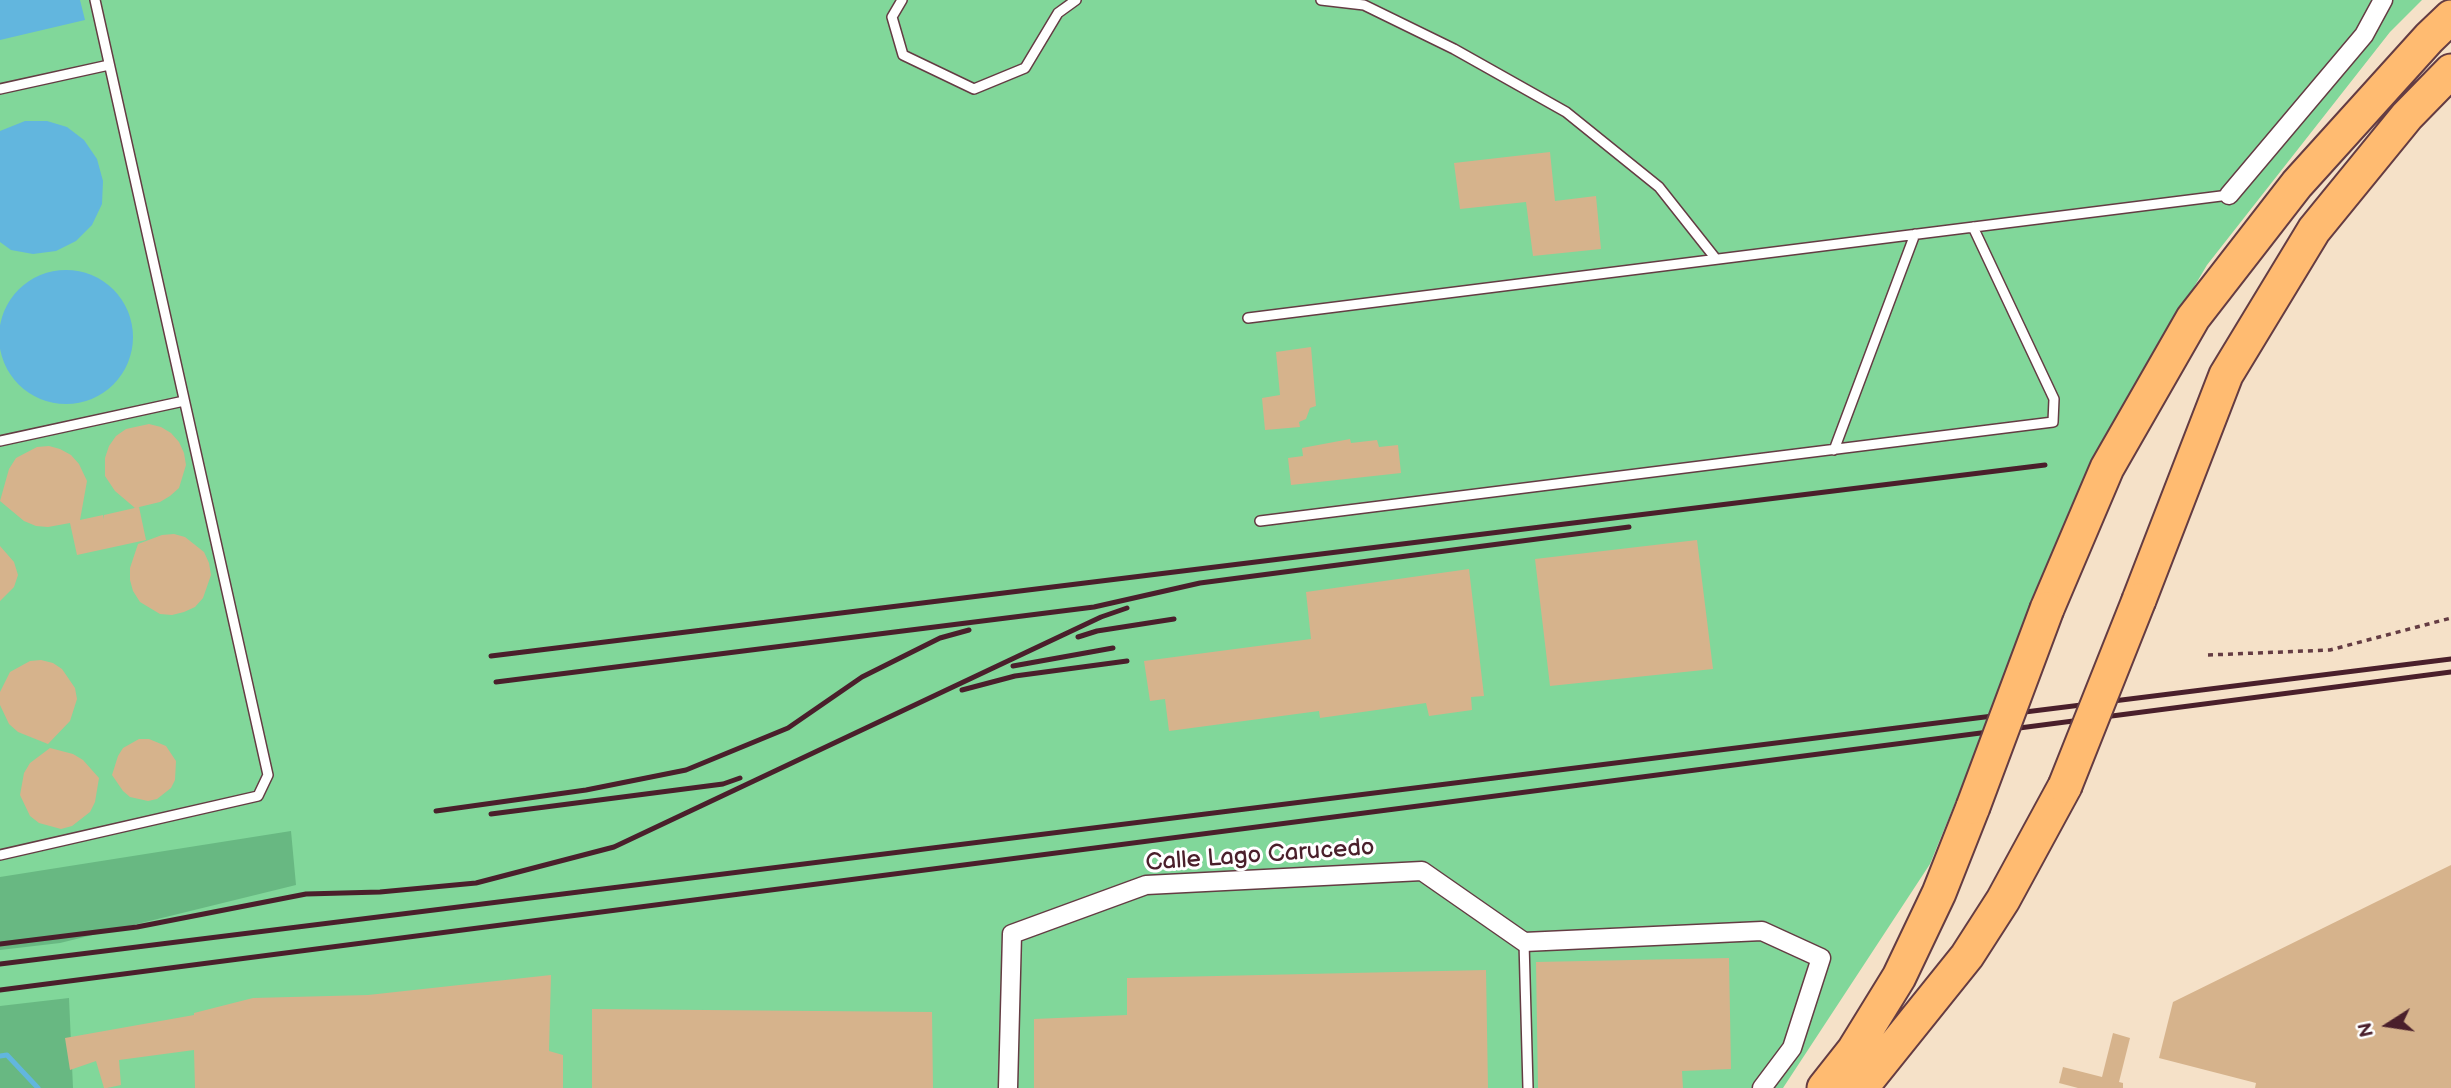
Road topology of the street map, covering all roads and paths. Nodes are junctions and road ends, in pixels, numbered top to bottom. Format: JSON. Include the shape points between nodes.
{"nodes":[{"id":1,"x":95,"y":0,"type":"edge"},
{"id":2,"x":902,"y":0,"type":"edge"},
{"id":3,"x":1076,"y":0,"type":"edge"},
{"id":4,"x":1321,"y":0,"type":"edge"},
{"id":5,"x":2383,"y":0,"type":"edge"},
{"id":6,"x":2451,"y":9,"type":"edge"},
{"id":7,"x":2440,"y":28,"type":"edge"},
{"id":8,"x":109,"y":65,"type":"junction"},
{"id":9,"x":2451,"y":71,"type":"edge"},
{"id":10,"x":2451,"y":80,"type":"edge"},
{"id":11,"x":0,"y":89,"type":"edge"},
{"id":12,"x":2407,"y":116,"type":"junction"},
{"id":13,"x":2229,"y":195,"type":"joint"},
{"id":14,"x":1973,"y":227,"type":"junction"},
{"id":15,"x":1915,"y":234,"type":"junction"},
{"id":16,"x":1717,"y":259,"type":"junction"},
{"id":17,"x":1248,"y":318,"type":"dead end"},
{"id":18,"x":184,"y":401,"type":"junction"},
{"id":19,"x":0,"y":441,"type":"edge"},
{"id":20,"x":1834,"y":450,"type":"junction"},
{"id":21,"x":1260,"y":521,"type":"dead end"},
{"id":22,"x":2451,"y":618,"type":"edge"},
{"id":23,"x":2208,"y":655,"type":"dead end"},
{"id":24,"x":0,"y":855,"type":"edge"},
{"id":25,"x":1524,"y":942,"type":"junction"},
{"id":26,"x":1008,"y":1088,"type":"edge"},
{"id":27,"x":1528,"y":1088,"type":"edge"},
{"id":28,"x":1762,"y":1088,"type":"edge"},
{"id":29,"x":1824,"y":1088,"type":"edge"},
{"id":30,"x":1861,"y":1088,"type":"edge"}],
"edges":[{"from":1,"to":8,"type":"lane"},
{"from":2,"to":3,"type":"lane","via":[[892,16],[903,55],[974,89],[1025,68],[1058,13]]},
{"from":4,"to":16,"type":"lane","via":[[1364,5],[1566,112],[1659,187]]},
{"from":5,"to":13,"type":"street","via":[[2364,35]]},
{"from":6,"to":7,"type":"highway"},
{"from":7,"to":29,"type":"highway","bridge":true,"via":[[2297,184],[2193,318],[2107,468],[1939,893],[1899,977],[1854,1050]]},
{"from":8,"to":11,"type":"lane"},
{"from":8,"to":18,"type":"lane"},
{"from":9,"to":12,"type":"highway"},
{"from":10,"to":12,"type":"lane"},
{"from":12,"to":30,"type":"highway","bridge":true,"via":[[2314,230],[2226,375],[2065,786],[2003,900],[1967,956]]},
{"from":13,"to":14,"type":"lane"},
{"from":14,"to":15,"type":"lane"},
{"from":14,"to":20,"type":"lane","via":[[2054,400],[2053,422]]},
{"from":15,"to":16,"type":"lane"},
{"from":15,"to":20,"type":"lane"},
{"from":16,"to":17,"type":"lane"},
{"from":18,"to":19,"type":"lane"},
{"from":18,"to":24,"type":"lane","via":[[268,775],[258,796]]},
{"from":20,"to":21,"type":"lane"},
{"from":22,"to":23,"type":"path","via":[[2330,650]]},
{"from":25,"to":26,"type":"street","name":"Calle Lago Carucedo","via":[[1422,871],[1146,885],[1012,934]]},
{"from":25,"to":27,"type":"lane"},
{"from":25,"to":28,"type":"street","via":[[1762,931],[1821,958],[1792,1048]]}]}
